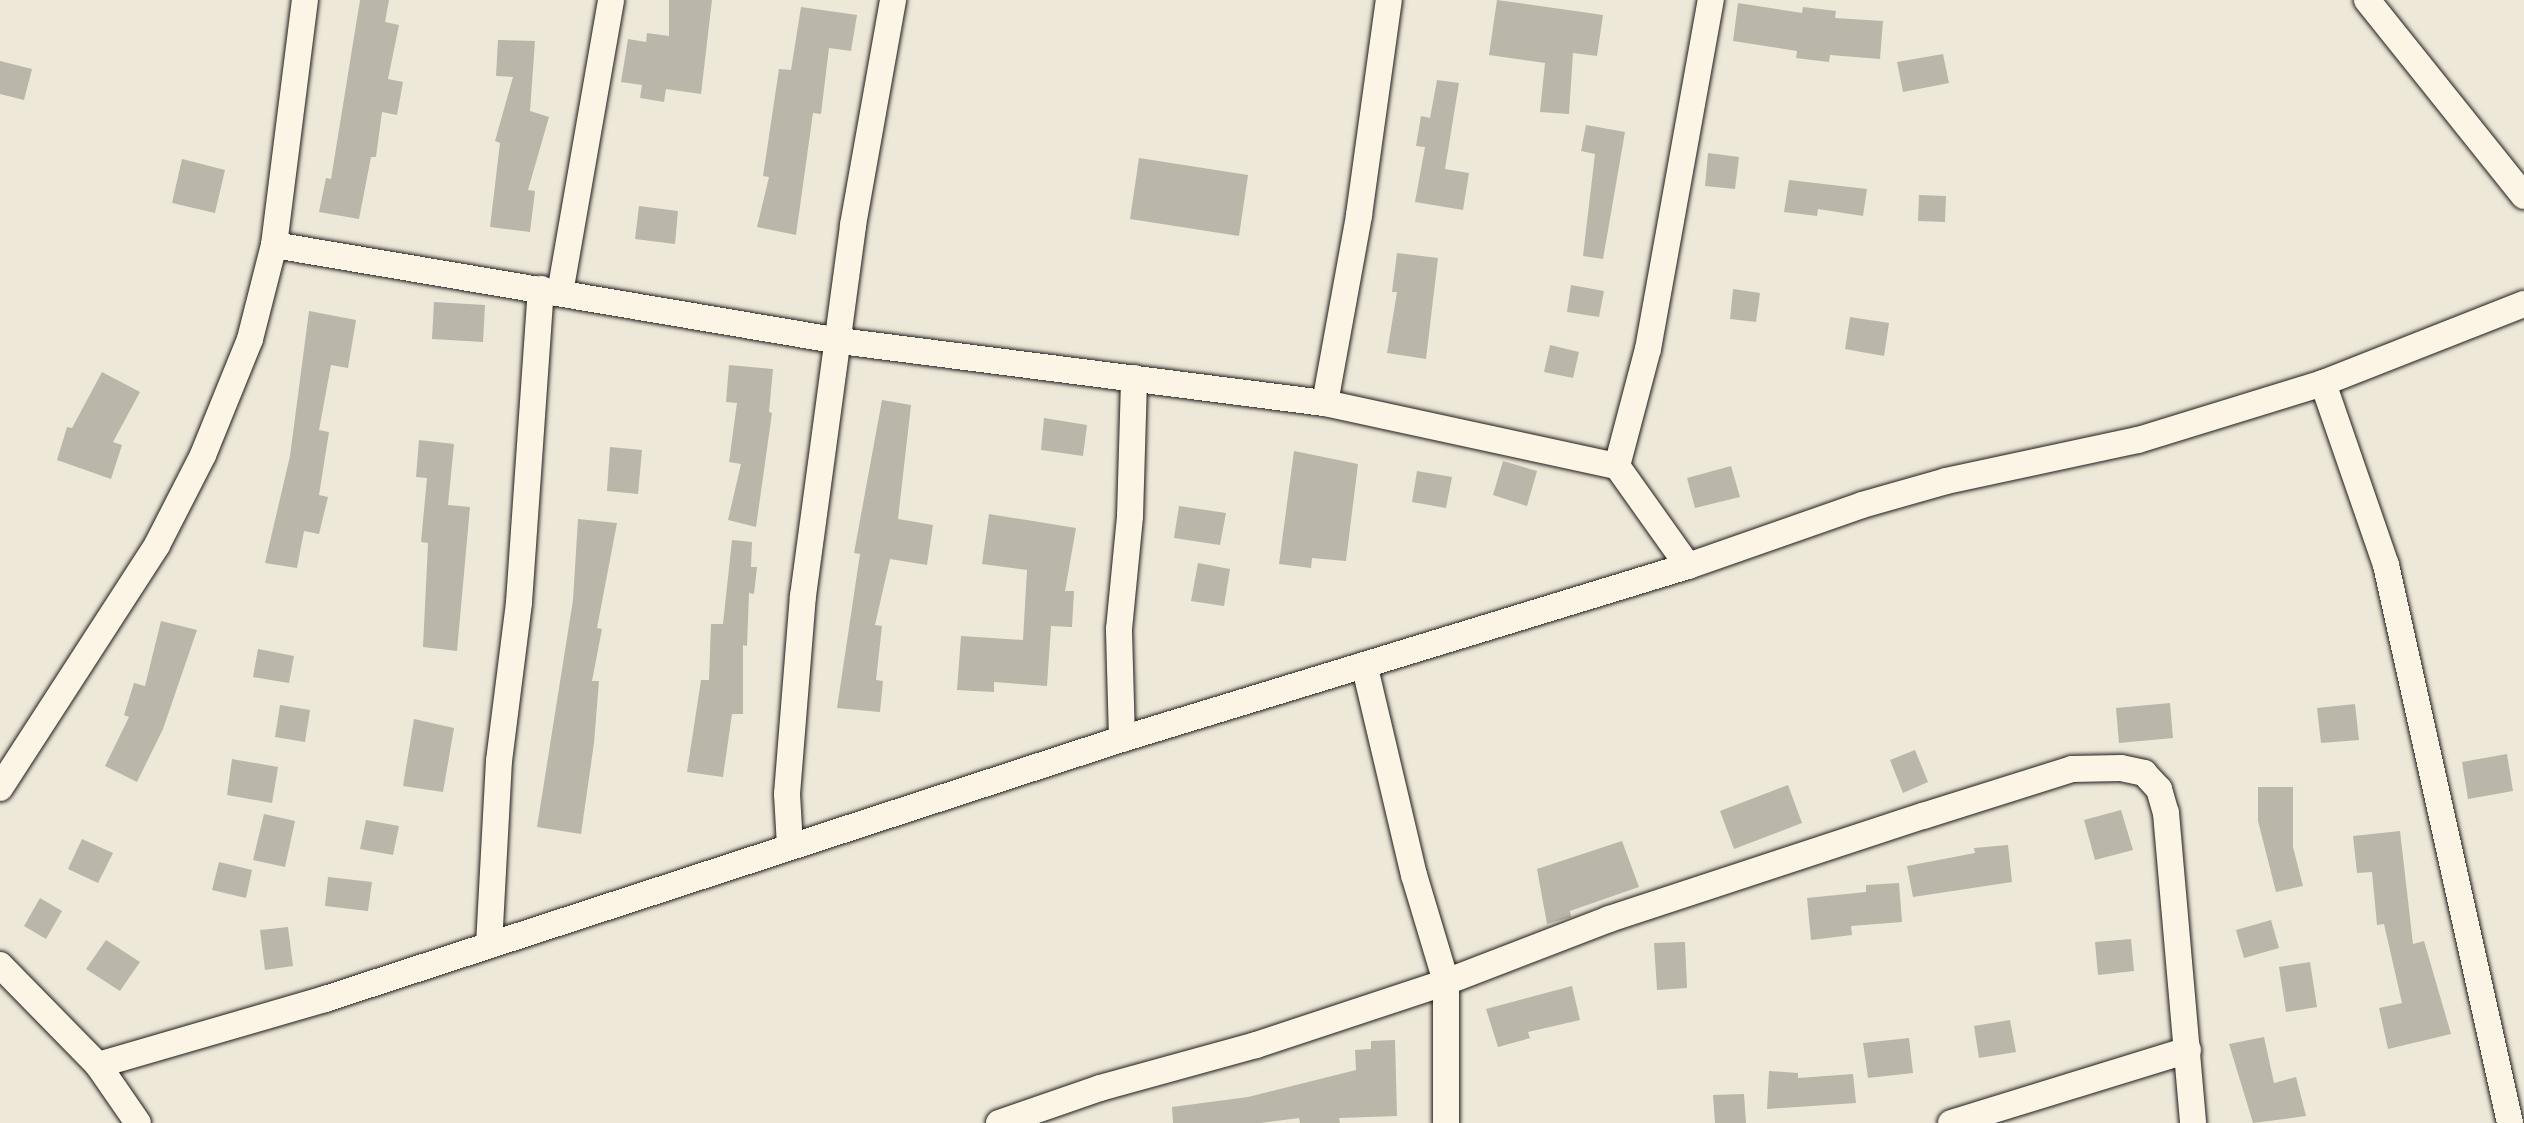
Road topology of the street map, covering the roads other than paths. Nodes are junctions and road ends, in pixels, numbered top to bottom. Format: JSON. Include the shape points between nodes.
{"nodes":[{"id":1,"x":305,"y":0,"type":"edge"},
{"id":2,"x":611,"y":0,"type":"edge"},
{"id":3,"x":892,"y":0,"type":"edge"},
{"id":4,"x":1389,"y":0,"type":"edge"},
{"id":5,"x":1711,"y":0,"type":"edge"},
{"id":6,"x":2367,"y":0,"type":"edge"},
{"id":7,"x":2524,"y":196,"type":"edge"},
{"id":8,"x":274,"y":245,"type":"junction"},
{"id":9,"x":551,"y":291,"type":"junction"},
{"id":10,"x":2524,"y":304,"type":"edge"},
{"id":11,"x":840,"y":341,"type":"junction"},
{"id":12,"x":1134,"y":378,"type":"junction"},
{"id":13,"x":2323,"y":383,"type":"junction"},
{"id":14,"x":1325,"y":403,"type":"junction"},
{"id":15,"x":1617,"y":466,"type":"junction"},
{"id":16,"x":1688,"y":566,"type":"junction"},
{"id":17,"x":1365,"y":668,"type":"junction"},
{"id":18,"x":1122,"y":739,"type":"junction"},
{"id":19,"x":0,"y":788,"type":"edge"},
{"id":20,"x":790,"y":846,"type":"junction"},
{"id":21,"x":489,"y":945,"type":"junction"},
{"id":22,"x":0,"y":965,"type":"edge"},
{"id":23,"x":1446,"y":982,"type":"junction"},
{"id":24,"x":2188,"y":1050,"type":"junction"},
{"id":25,"x":98,"y":1065,"type":"junction"},
{"id":26,"x":138,"y":1123,"type":"edge"},
{"id":27,"x":999,"y":1123,"type":"edge"},
{"id":28,"x":1446,"y":1123,"type":"edge"},
{"id":29,"x":1951,"y":1123,"type":"edge"},
{"id":30,"x":2193,"y":1123,"type":"edge"},
{"id":31,"x":2510,"y":1123,"type":"edge"}],
"edges":[{"from":1,"to":8,"type":"street"},
{"from":2,"to":9,"type":"street"},
{"from":3,"to":11,"type":"street","via":[[853,225]]},
{"from":4,"to":14,"type":"street","via":[[1359,215]]},
{"from":5,"to":15,"type":"street","via":[[1648,349]]},
{"from":6,"to":7,"type":"street"},
{"from":8,"to":9,"type":"street"},
{"from":8,"to":19,"type":"street","via":[[250,339],[202,455],[162,535]]},
{"from":9,"to":11,"type":"street"},
{"from":9,"to":21,"type":"street","via":[[519,602],[498,761]]},
{"from":10,"to":13,"type":"street"},
{"from":11,"to":12,"type":"street"},
{"from":11,"to":20,"type":"street","via":[[803,596],[787,794]]},
{"from":12,"to":14,"type":"street"},
{"from":12,"to":18,"type":"street","via":[[1130,516],[1119,629]]},
{"from":13,"to":16,"type":"street","via":[[2138,440],[1946,481],[1862,505]]},
{"from":13,"to":31,"type":"street","via":[[2386,565]]},
{"from":14,"to":15,"type":"street"},
{"from":15,"to":16,"type":"street"},
{"from":16,"to":17,"type":"street"},
{"from":17,"to":18,"type":"street"},
{"from":17,"to":23,"type":"street","via":[[1414,875]]},
{"from":18,"to":20,"type":"street"},
{"from":20,"to":21,"type":"street"},
{"from":21,"to":25,"type":"street","via":[[325,999]]},
{"from":22,"to":25,"type":"street"},
{"from":23,"to":24,"type":"street","via":[[1609,919],[1944,809],[2072,769],[2121,768],[2144,773],[2159,789],[2166,813]]},
{"from":23,"to":27,"type":"street"},
{"from":23,"to":28,"type":"street"},
{"from":24,"to":29,"type":"street"},
{"from":24,"to":30,"type":"street"},
{"from":25,"to":26,"type":"street"}]}
